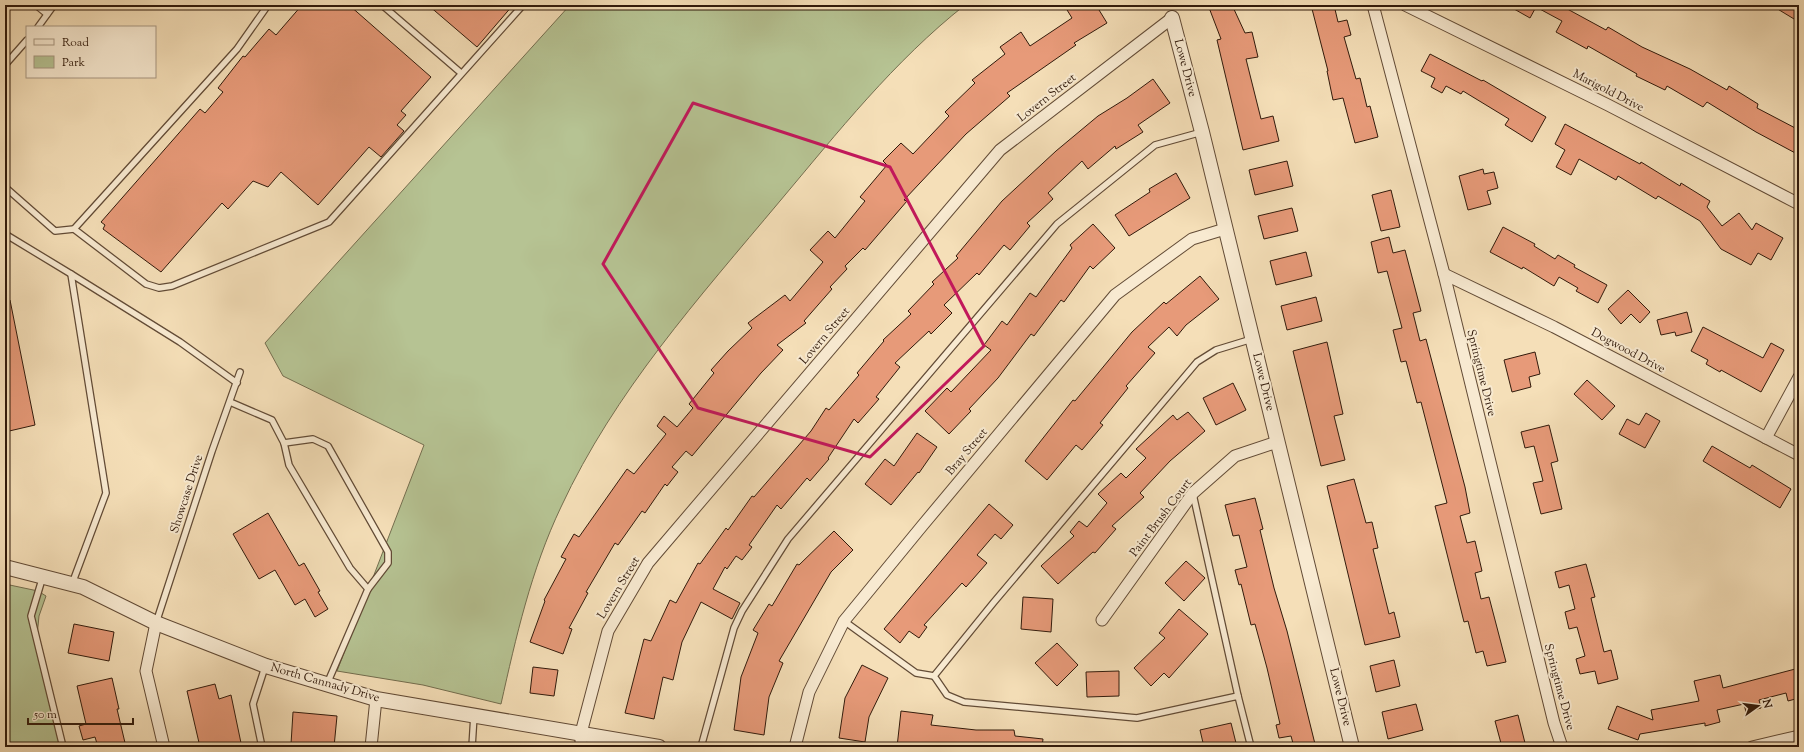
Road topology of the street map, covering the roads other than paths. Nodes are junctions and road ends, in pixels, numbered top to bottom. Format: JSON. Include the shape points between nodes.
{"nodes":[{"id":1,"x":36,"y":5,"type":"edge"},
{"id":2,"x":54,"y":5,"type":"edge"},
{"id":3,"x":268,"y":5,"type":"edge"},
{"id":4,"x":382,"y":5,"type":"edge"},
{"id":5,"x":523,"y":5,"type":"edge"},
{"id":6,"x":1373,"y":5,"type":"edge"},
{"id":7,"x":1405,"y":5,"type":"edge"},
{"id":8,"x":47,"y":14,"type":"junction"},
{"id":9,"x":1172,"y":18,"type":"joint"},
{"id":10,"x":39,"y":26,"type":"edge"},
{"id":11,"x":26,"y":41,"type":"edge"},
{"id":12,"x":5,"y":65,"type":"edge"},
{"id":13,"x":462,"y":73,"type":"junction"},
{"id":14,"x":1202,"y":132,"type":"junction"},
{"id":15,"x":5,"y":187,"type":"edge"},
{"id":16,"x":1799,"y":204,"type":"edge"},
{"id":17,"x":74,"y":229,"type":"junction"},
{"id":18,"x":1225,"y":229,"type":"junction"},
{"id":19,"x":5,"y":234,"type":"edge"},
{"id":20,"x":71,"y":274,"type":"junction"},
{"id":21,"x":1444,"y":274,"type":"junction"},
{"id":22,"x":1252,"y":339,"type":"junction"},
{"id":23,"x":240,"y":372,"type":"dead end"},
{"id":24,"x":1799,"y":377,"type":"edge"},
{"id":25,"x":237,"y":383,"type":"junction"},
{"id":26,"x":230,"y":402,"type":"junction"},
{"id":27,"x":1766,"y":438,"type":"junction"},
{"id":28,"x":1277,"y":442,"type":"junction"},
{"id":29,"x":284,"y":443,"type":"junction"},
{"id":30,"x":1799,"y":455,"type":"edge"},
{"id":31,"x":1193,"y":493,"type":"junction"},
{"id":32,"x":5,"y":567,"type":"edge"},
{"id":33,"x":43,"y":576,"type":"junction"},
{"id":34,"x":72,"y":584,"type":"junction"},
{"id":35,"x":368,"y":589,"type":"junction"},
{"id":36,"x":1102,"y":620,"type":"dead end"},
{"id":37,"x":844,"y":621,"type":"junction"},
{"id":38,"x":156,"y":623,"type":"junction"},
{"id":39,"x":266,"y":666,"type":"junction"},
{"id":40,"x":934,"y":676,"type":"junction"},
{"id":41,"x":327,"y":685,"type":"junction"},
{"id":42,"x":1238,"y":696,"type":"junction"},
{"id":43,"x":376,"y":699,"type":"junction"},
{"id":44,"x":474,"y":715,"type":"junction"},
{"id":45,"x":581,"y":733,"type":"junction"},
{"id":46,"x":1799,"y":736,"type":"edge"},
{"id":47,"x":63,"y":747,"type":"edge"},
{"id":48,"x":164,"y":747,"type":"edge"},
{"id":49,"x":262,"y":747,"type":"edge"},
{"id":50,"x":371,"y":747,"type":"edge"},
{"id":51,"x":472,"y":747,"type":"edge"},
{"id":52,"x":581,"y":747,"type":"edge"},
{"id":53,"x":659,"y":747,"type":"edge"},
{"id":54,"x":701,"y":747,"type":"edge"},
{"id":55,"x":796,"y":747,"type":"edge"},
{"id":56,"x":1251,"y":747,"type":"edge"},
{"id":57,"x":1352,"y":747,"type":"edge"},
{"id":58,"x":1562,"y":747,"type":"edge"},
{"id":59,"x":1752,"y":747,"type":"edge"}],
"edges":[{"from":1,"to":8,"type":"lane"},
{"from":2,"to":8,"type":"lane"},
{"from":3,"to":17,"type":"lane","via":[[237,49]]},
{"from":4,"to":13,"type":"lane"},
{"from":5,"to":13,"type":"lane"},
{"from":6,"to":21,"type":"street","name":"Springtime Drive"},
{"from":7,"to":16,"type":"street","name":"Marigold Drive","via":[[1608,105]]},
{"from":8,"to":10,"type":"lane"},
{"from":9,"to":14,"type":"street","name":"Lowe Drive"},
{"from":9,"to":45,"type":"street","name":"Lovern Street","via":[[1000,150],[648,564],[608,631]]},
{"from":11,"to":12,"type":"lane"},
{"from":13,"to":17,"type":"lane","via":[[329,222],[179,283],[159,288],[146,284]]},
{"from":14,"to":18,"type":"street","name":"Lowe Drive"},
{"from":14,"to":54,"type":"lane","via":[[1155,144],[1057,224],[788,539],[734,628]]},
{"from":15,"to":17,"type":"lane","via":[[55,231]]},
{"from":18,"to":22,"type":"street","name":"Lowe Drive"},
{"from":18,"to":37,"type":"street","name":"Bray Street","via":[[1192,238],[1115,295]]},
{"from":19,"to":20,"type":"lane"},
{"from":20,"to":25,"type":"lane","via":[[180,342]]},
{"from":20,"to":34,"type":"lane","via":[[106,493]]},
{"from":21,"to":27,"type":"street","name":"Dogwood Drive","via":[[1554,327]]},
{"from":21,"to":58,"type":"street","name":"Springtime Drive","via":[[1546,693]]},
{"from":22,"to":28,"type":"street","name":"Lowe Drive"},
{"from":22,"to":40,"type":"lane","via":[[1216,350],[1197,362]]},
{"from":23,"to":25,"type":"lane","name":"Showcase Drive"},
{"from":24,"to":27,"type":"street"},
{"from":25,"to":26,"type":"lane","name":"Showcase Drive"},
{"from":26,"to":29,"type":"lane","via":[[272,420]]},
{"from":26,"to":38,"type":"lane","name":"Showcase Drive"},
{"from":27,"to":30,"type":"street","name":"Dogwood Drive"},
{"from":28,"to":31,"type":"street","name":"Paint Brush Court","via":[[1235,456]]},
{"from":28,"to":57,"type":"street","name":"Lowe Drive"},
{"from":29,"to":35,"type":"lane","via":[[289,465],[350,568]]},
{"from":29,"to":35,"type":"lane","via":[[313,439],[328,446],[388,552],[388,563]]},
{"from":31,"to":36,"type":"street","name":"Paint Brush Court"},
{"from":31,"to":42,"type":"lane"},
{"from":32,"to":33,"type":"street","name":"North Cannady Drive"},
{"from":33,"to":34,"type":"street","name":"North Cannady Drive"},
{"from":33,"to":47,"type":"lane","via":[[31,616]]},
{"from":34,"to":38,"type":"street","name":"North Cannady Drive"},
{"from":35,"to":41,"type":"lane"},
{"from":37,"to":40,"type":"lane","via":[[916,673]]},
{"from":37,"to":55,"type":"street","name":"Bray Street","via":[[809,692]]},
{"from":38,"to":39,"type":"street","name":"North Cannady Drive"},
{"from":38,"to":48,"type":"street","via":[[146,671]]},
{"from":39,"to":41,"type":"street","name":"North Cannady Drive"},
{"from":39,"to":49,"type":"lane","via":[[253,704]]},
{"from":40,"to":42,"type":"lane","via":[[947,695],[964,702],[1137,718]]},
{"from":41,"to":43,"type":"street","name":"North Cannady Drive"},
{"from":42,"to":56,"type":"lane"},
{"from":43,"to":44,"type":"street","name":"North Cannady Drive"},
{"from":43,"to":50,"type":"street"},
{"from":44,"to":45,"type":"street","name":"North Cannady Drive"},
{"from":44,"to":51,"type":"lane"},
{"from":45,"to":52,"type":"street","name":"Lovern Street"},
{"from":45,"to":53,"type":"street","name":"North Cannady Drive"},
{"from":46,"to":59,"type":"street"}]}
